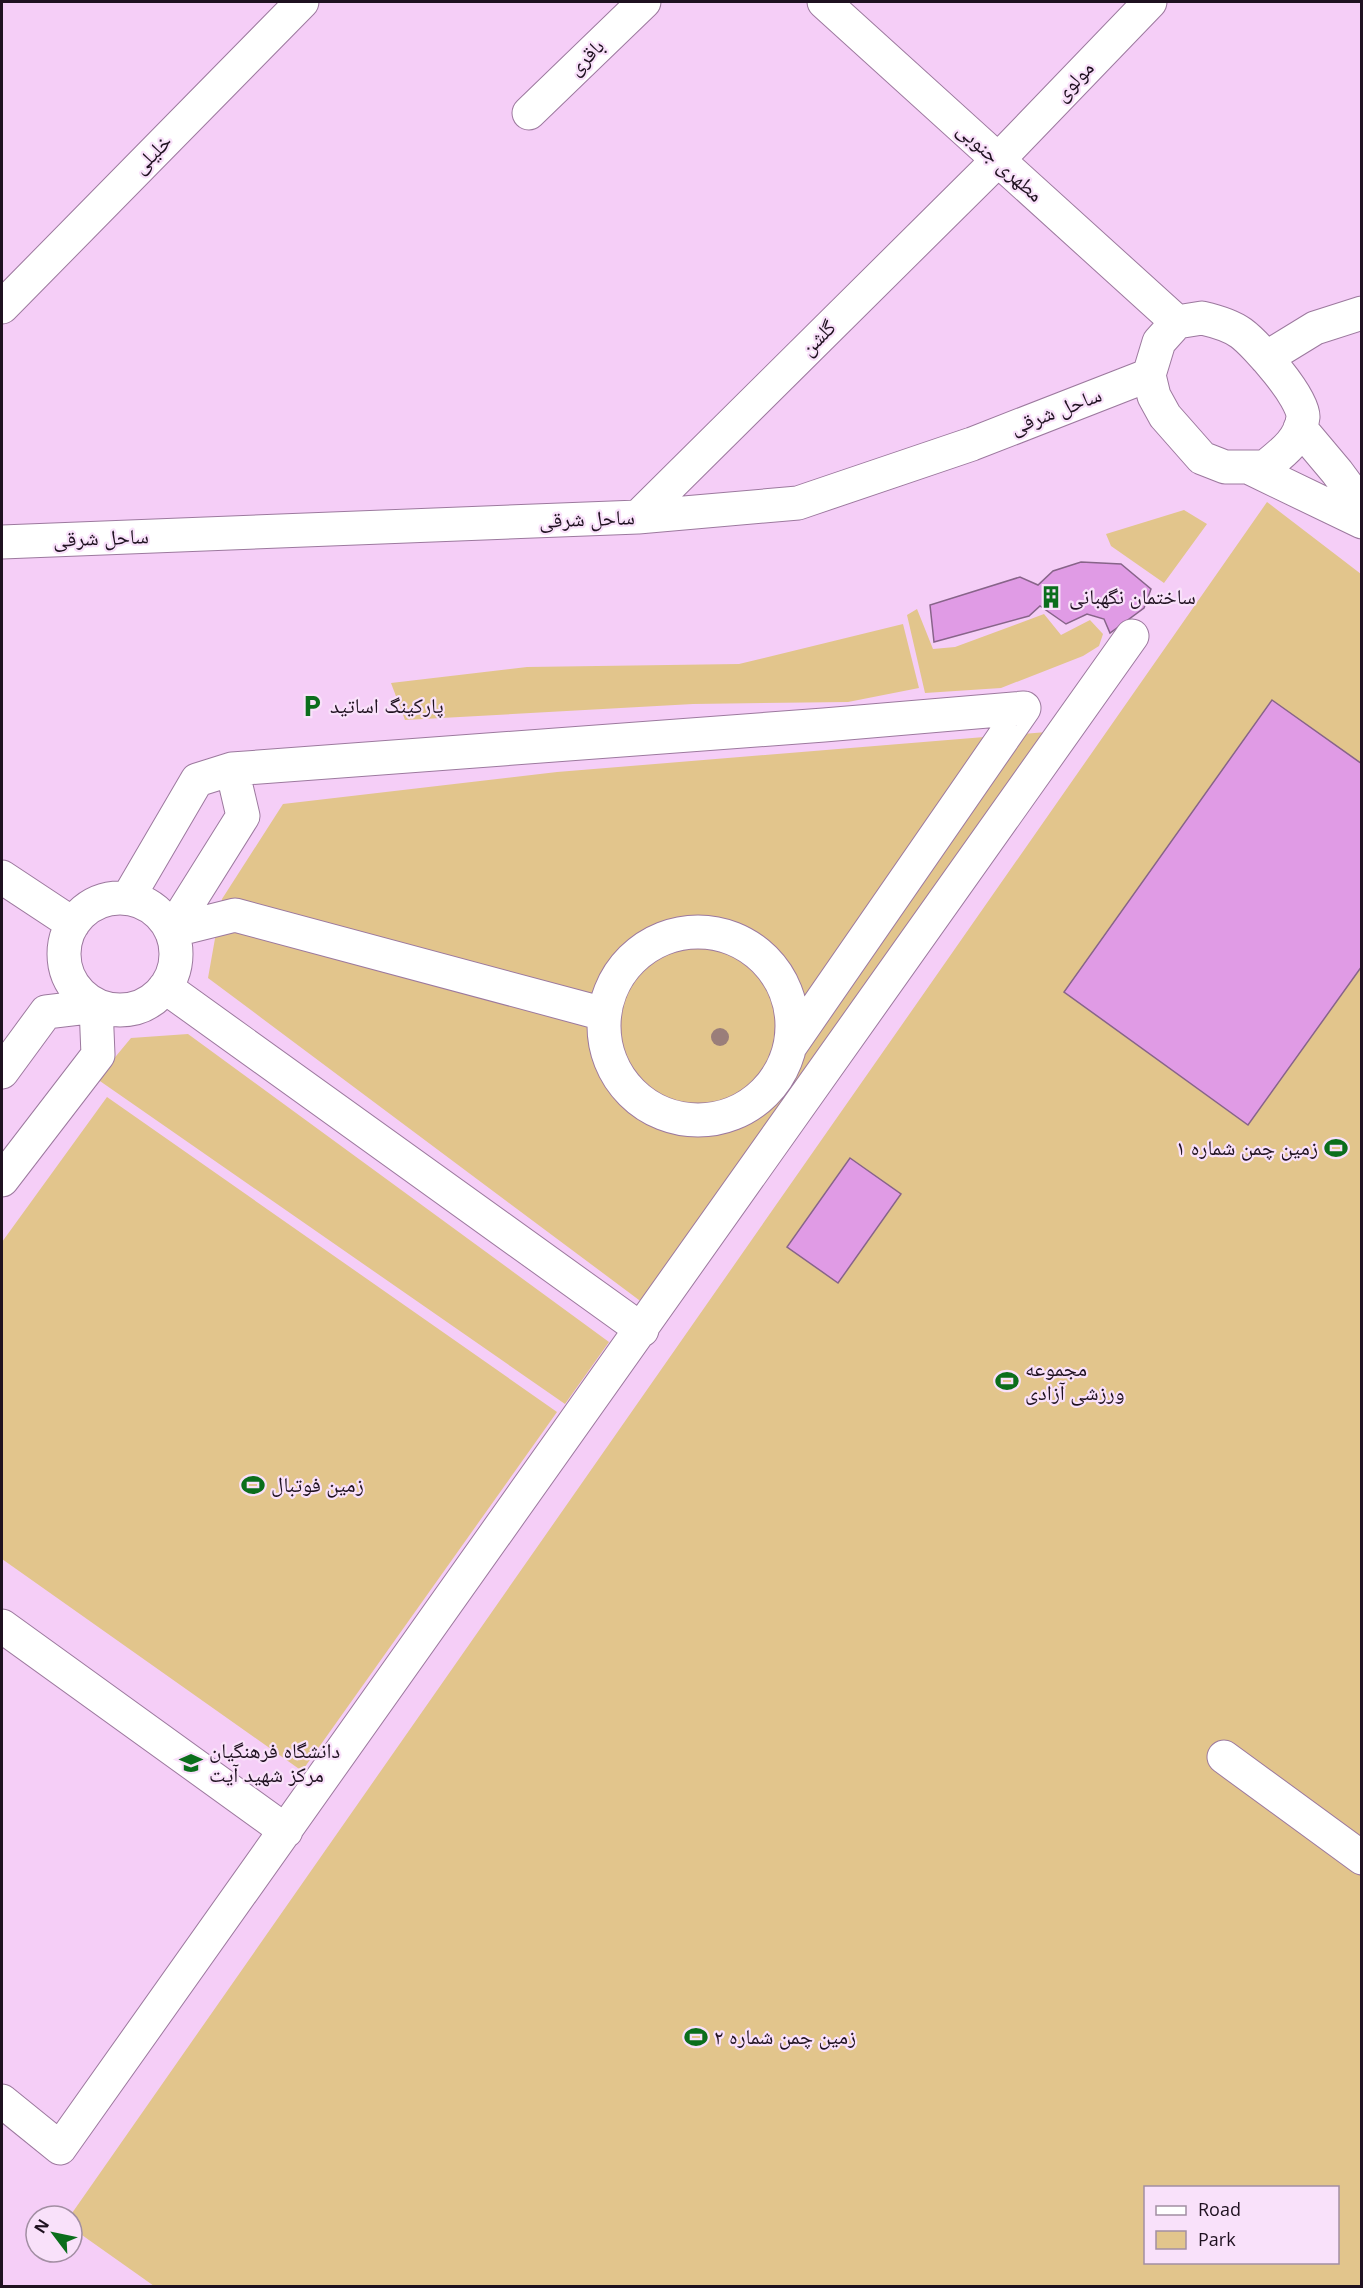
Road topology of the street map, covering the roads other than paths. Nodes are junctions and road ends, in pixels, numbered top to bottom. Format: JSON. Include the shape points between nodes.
{"nodes":[{"id":1,"x":302,"y":2,"type":"edge"},
{"id":2,"x":644,"y":2,"type":"edge"},
{"id":3,"x":824,"y":2,"type":"edge"},
{"id":4,"x":1150,"y":2,"type":"edge"},
{"id":5,"x":529,"y":113,"type":"dead end"},
{"id":6,"x":998,"y":160,"type":"junction"},
{"id":7,"x":2,"y":306,"type":"edge"},
{"id":8,"x":1362,"y":313,"type":"edge"},
{"id":9,"x":1177,"y":322,"type":"junction"},
{"id":10,"x":1266,"y":358,"type":"junction"},
{"id":11,"x":1149,"y":375,"type":"junction"},
{"id":12,"x":1300,"y":428,"type":"junction"},
{"id":13,"x":1250,"y":468,"type":"junction"},
{"id":14,"x":1362,"y":506,"type":"edge"},
{"id":15,"x":638,"y":517,"type":"junction"},
{"id":16,"x":1362,"y":522,"type":"edge"},
{"id":17,"x":2,"y":542,"type":"edge"},
{"id":18,"x":1132,"y":636,"type":"dead end"},
{"id":19,"x":232,"y":769,"type":"junction"},
{"id":20,"x":2,"y":877,"type":"edge"},
{"id":21,"x":128,"y":898,"type":"junction"},
{"id":22,"x":73,"y":924,"type":"junction"},
{"id":23,"x":171,"y":931,"type":"junction"},
{"id":24,"x":165,"y":987,"type":"junction"},
{"id":25,"x":96,"y":1006,"type":"junction"},
{"id":26,"x":604,"y":1014,"type":"junction"},
{"id":27,"x":791,"y":1045,"type":"junction"},
{"id":28,"x":2,"y":1072,"type":"edge"},
{"id":29,"x":2,"y":1180,"type":"edge"},
{"id":30,"x":642,"y":1330,"type":"junction"},
{"id":31,"x":2,"y":1626,"type":"edge"},
{"id":32,"x":1224,"y":1757,"type":"dead end"},
{"id":33,"x":286,"y":1831,"type":"junction"},
{"id":34,"x":1362,"y":1858,"type":"edge"},
{"id":35,"x":2,"y":2102,"type":"edge"}],
"edges":[{"from":1,"to":7,"type":"street","name":"خلیلی"},
{"from":2,"to":5,"type":"street","name":"باقری"},
{"from":3,"to":6,"type":"street","name":"مطهری جنوبی"},
{"from":4,"to":6,"type":"street","name":"مولوی"},
{"from":6,"to":9,"type":"street","name":"مطهری جنوبی"},
{"from":6,"to":15,"type":"street","name":"گلشن"},
{"from":8,"to":10,"type":"street","via":[[1315,328]]},
{"from":9,"to":10,"type":"street","via":[[1202,318],[1222,323],[1241,333]]},
{"from":9,"to":11,"type":"street","via":[[1159,342]]},
{"from":10,"to":12,"type":"street","via":[[1282,375],[1303,414]]},
{"from":11,"to":13,"type":"street","via":[[1165,416],[1202,458],[1225,467]]},
{"from":11,"to":15,"type":"street","name":"ساحل شرقی","via":[[972,444],[798,503]]},
{"from":12,"to":13,"type":"street","via":[[1288,448],[1265,467]]},
{"from":12,"to":14,"type":"street"},
{"from":13,"to":16,"type":"street"},
{"from":15,"to":17,"type":"street","name":"ساحل شرقی"},
{"from":18,"to":30,"type":"street"},
{"from":19,"to":21,"type":"street","via":[[197,780]]},
{"from":19,"to":23,"type":"street","via":[[243,816]]},
{"from":19,"to":27,"type":"street","via":[[1024,708]]},
{"from":20,"to":22,"type":"street"},
{"from":21,"to":22,"type":"street","via":[[96,903]]},
{"from":21,"to":23,"type":"street","via":[[145,904]]},
{"from":22,"to":25,"type":"street","via":[[65,941],[63,961],[80,995]]},
{"from":23,"to":24,"type":"street","via":[[176,960]]},
{"from":23,"to":26,"type":"street","via":[[235,915]]},
{"from":24,"to":25,"type":"street","via":[[151,1001],[134,1009]]},
{"from":24,"to":30,"type":"street"},
{"from":25,"to":28,"type":"street","via":[[46,1012]]},
{"from":25,"to":29,"type":"street","via":[[98,1055]]},
{"from":26,"to":27,"type":"street","via":[[605,1046],[617,1077],[638,1101],[667,1116],[698,1121],[730,1115],[758,1100],[779,1075]]},
{"from":26,"to":27,"type":"street","via":[[612,985],[630,960],[654,942],[683,932],[713,932],[742,942],[766,960],[784,985],[792,1015]]},
{"from":30,"to":33,"type":"street"},
{"from":31,"to":33,"type":"street"},
{"from":32,"to":34,"type":"street"},
{"from":33,"to":35,"type":"street","via":[[60,2148]]}]}
